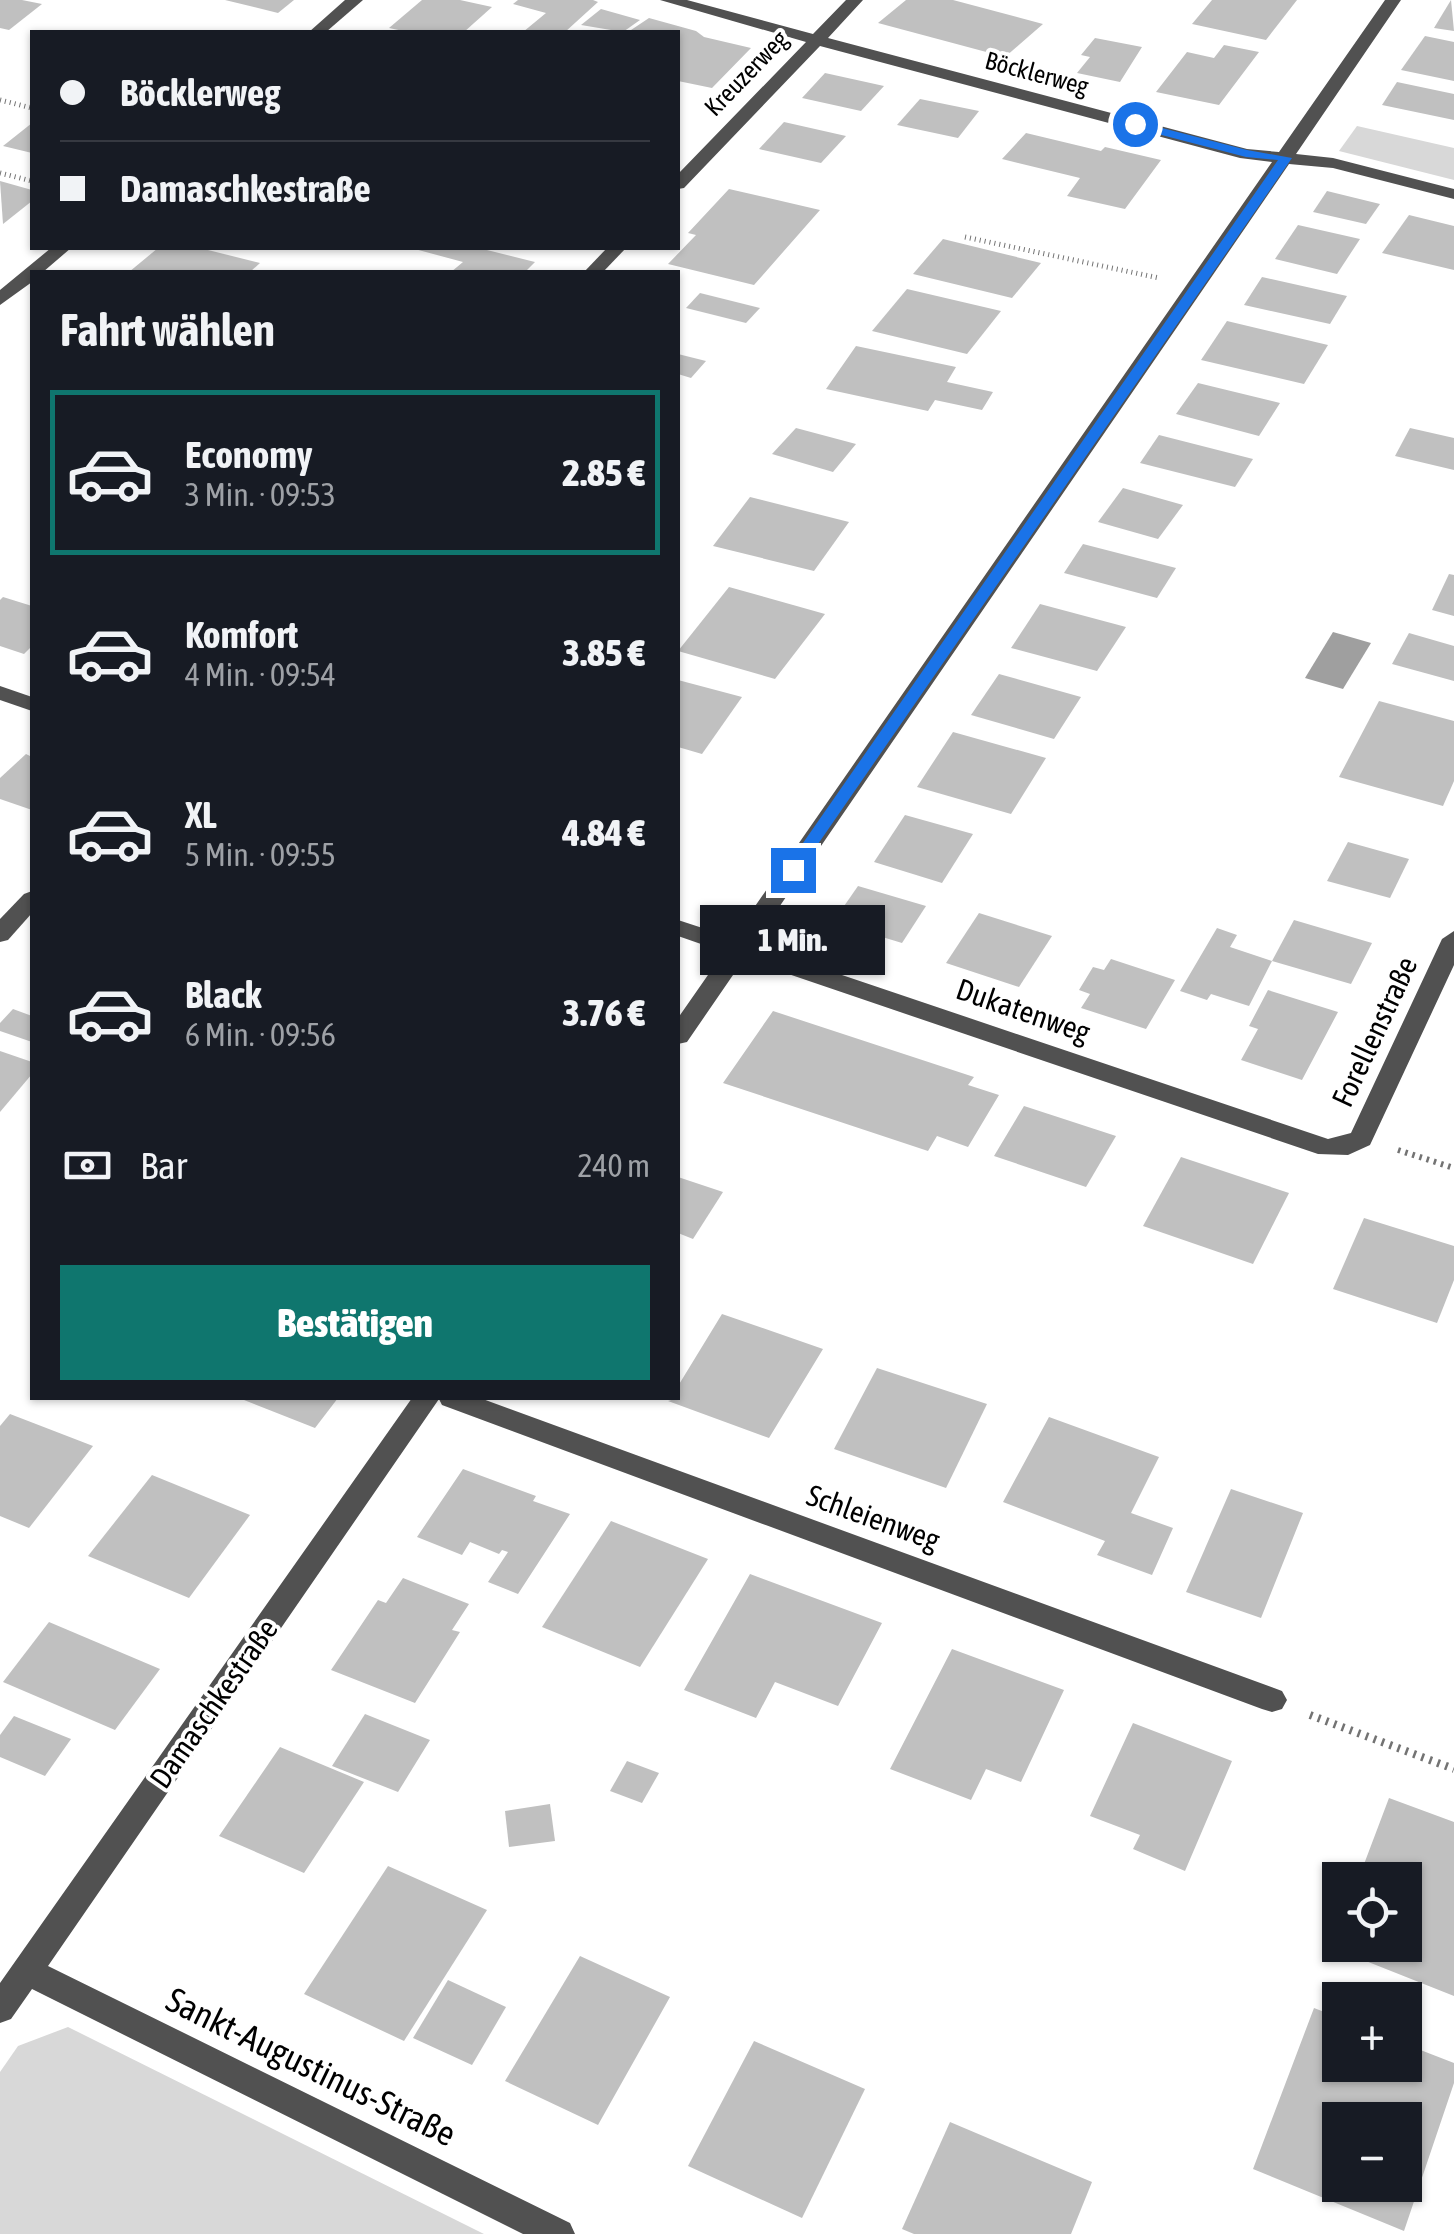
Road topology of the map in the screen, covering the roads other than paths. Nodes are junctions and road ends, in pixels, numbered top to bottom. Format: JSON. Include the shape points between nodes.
{"nodes":[{"id":1,"x":355,"y":0,"type":"edge"},
{"id":2,"x":668,"y":0,"type":"edge"},
{"id":3,"x":854,"y":0,"type":"edge"},
{"id":4,"x":1393,"y":0,"type":"edge"},
{"id":5,"x":319,"y":30,"type":"edge"},
{"id":6,"x":816,"y":40,"type":"junction"},
{"id":7,"x":1286,"y":158,"type":"junction"},
{"id":8,"x":680,"y":182,"type":"edge"},
{"id":9,"x":1454,"y":194,"type":"edge"},
{"id":10,"x":60,"y":250,"type":"edge"},
{"id":11,"x":615,"y":250,"type":"edge"},
{"id":12,"x":35,"y":270,"type":"edge"},
{"id":13,"x":595,"y":270,"type":"edge"},
{"id":14,"x":30,"y":274,"type":"edge"},
{"id":15,"x":0,"y":299,"type":"edge"},
{"id":16,"x":0,"y":693,"type":"edge"},
{"id":17,"x":30,"y":703,"type":"edge"},
{"id":18,"x":30,"y":901,"type":"edge"},
{"id":19,"x":680,"y":929,"type":"edge"},
{"id":20,"x":0,"y":934,"type":"edge"},
{"id":21,"x":1454,"y":939,"type":"edge"},
{"id":22,"x":738,"y":949,"type":"junction"},
{"id":23,"x":680,"y":1033,"type":"edge"},
{"id":24,"x":1354,"y":1142,"type":"joint"},
{"id":25,"x":425,"y":1400,"type":"edge"},
{"id":26,"x":457,"y":1400,"type":"edge"},
{"id":27,"x":1272,"y":1700,"type":"road end"},
{"id":28,"x":28,"y":1972,"type":"junction"},
{"id":29,"x":0,"y":2009,"type":"edge"},
{"id":30,"x":558,"y":2234,"type":"edge"}],
"edges":[{"from":1,"to":5,"type":"street"},
{"from":2,"to":6,"type":"street","name":"Böcklerweg"},
{"from":3,"to":6,"type":"street","name":"Kreuzerweg"},
{"from":4,"to":7,"type":"street"},
{"from":6,"to":7,"type":"street","name":"Böcklerweg","via":[[1246,154]]},
{"from":6,"to":8,"type":"street","name":"Kreuzerweg"},
{"from":7,"to":9,"type":"street","name":"Böcklerweg"},
{"from":7,"to":22,"type":"street"},
{"from":10,"to":12,"type":"street"},
{"from":11,"to":13,"type":"street"},
{"from":14,"to":15,"type":"street"},
{"from":16,"to":17,"type":"street"},
{"from":18,"to":20,"type":"street"},
{"from":19,"to":22,"type":"street","name":"Dukatenweg"},
{"from":21,"to":24,"type":"street","name":"Forellenstraße"},
{"from":22,"to":23,"type":"street"},
{"from":22,"to":24,"type":"street","name":"Dukatenweg","via":[[1327,1148]]},
{"from":25,"to":28,"type":"street","name":"Damaschkestraße"},
{"from":26,"to":27,"type":"street","name":"Schleienweg"},
{"from":28,"to":29,"type":"street","name":"Damaschkestraße"},
{"from":28,"to":30,"type":"street","name":"Sankt-Augustinus-Straße"}]}
